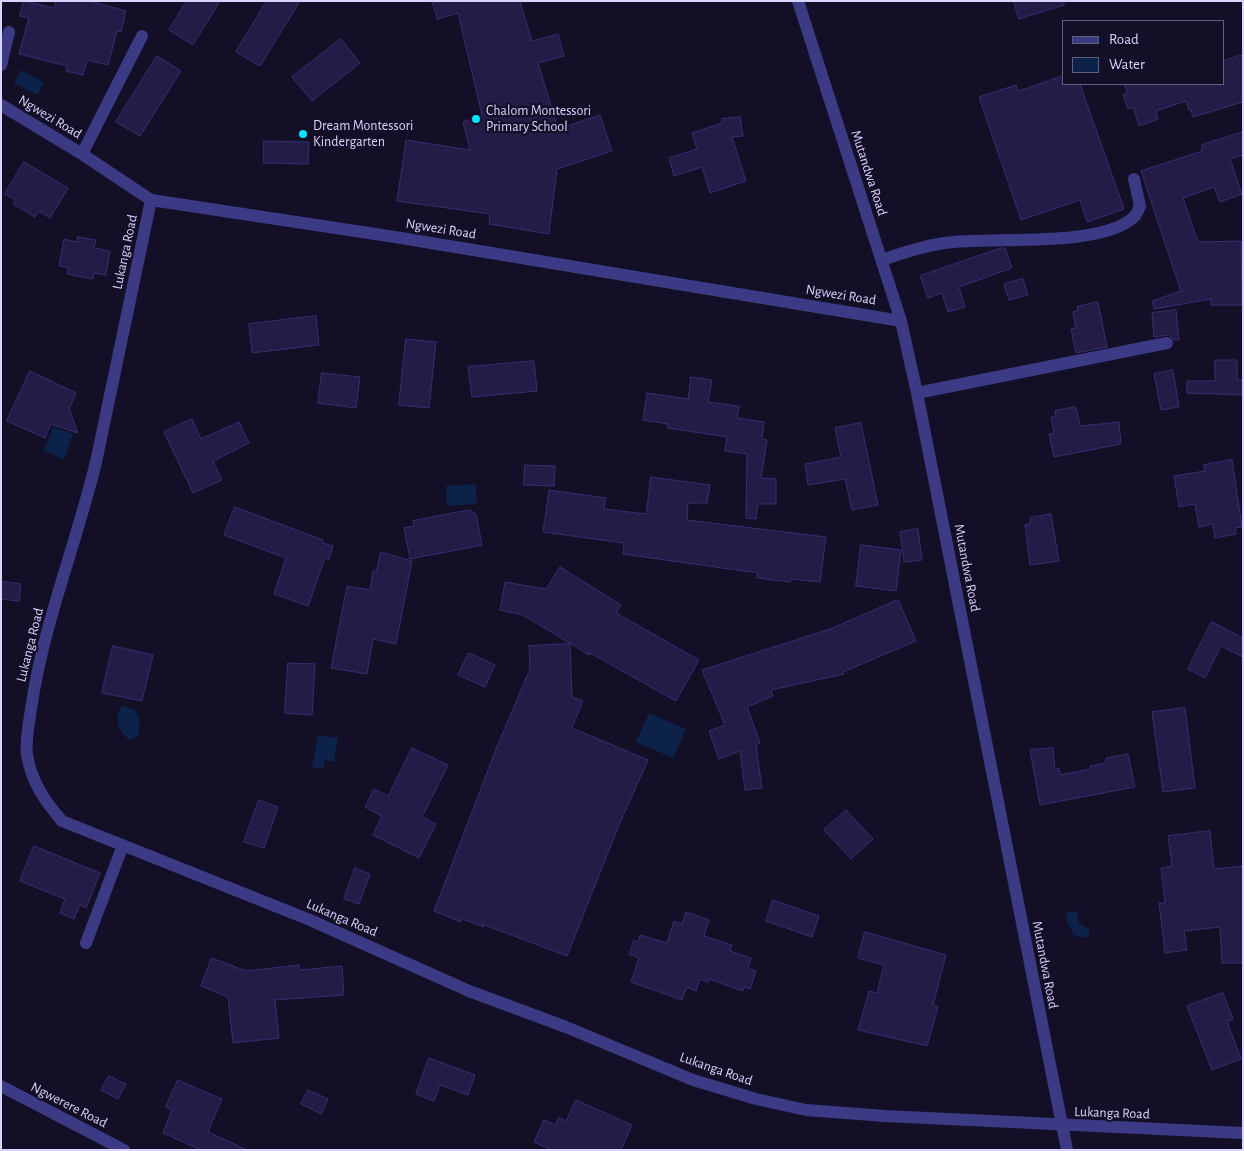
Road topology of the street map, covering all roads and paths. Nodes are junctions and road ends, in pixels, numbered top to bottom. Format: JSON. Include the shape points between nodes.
{"nodes":[{"id":1,"x":798,"y":1,"type":"edge"},
{"id":2,"x":9,"y":32,"type":"dead end"},
{"id":3,"x":142,"y":36,"type":"dead end"},
{"id":4,"x":1,"y":65,"type":"edge"},
{"id":5,"x":1,"y":106,"type":"edge"},
{"id":6,"x":82,"y":154,"type":"junction"},
{"id":7,"x":1134,"y":179,"type":"dead end"},
{"id":8,"x":151,"y":200,"type":"junction"},
{"id":9,"x":882,"y":260,"type":"junction"},
{"id":10,"x":901,"y":320,"type":"junction"},
{"id":11,"x":1167,"y":343,"type":"dead end"},
{"id":12,"x":917,"y":392,"type":"junction"},
{"id":13,"x":123,"y":845,"type":"junction"},
{"id":14,"x":86,"y":943,"type":"dead end"},
{"id":15,"x":1,"y":1086,"type":"edge"},
{"id":16,"x":1061,"y":1126,"type":"junction"},
{"id":17,"x":1243,"y":1133,"type":"edge"},
{"id":18,"x":124,"y":1150,"type":"edge"},
{"id":19,"x":1067,"y":1150,"type":"edge"}],
"edges":[{"from":1,"to":9,"type":"street","name":"Mutandwa Road"},
{"from":2,"to":4,"type":"street"},
{"from":3,"to":6,"type":"street"},
{"from":5,"to":6,"type":"street","name":"Ngwezi Road"},
{"from":6,"to":8,"type":"street","name":"Ngwezi Road"},
{"from":7,"to":9,"type":"street","via":[[1140,206],[1135,216],[1111,230],[1045,239],[946,243]]},
{"from":8,"to":10,"type":"street","name":"Ngwezi Road"},
{"from":8,"to":13,"type":"street","name":"Lukanga Road","via":[[96,462],[43,650],[33,695],[27,753],[33,779],[45,802],[62,821]]},
{"from":9,"to":10,"type":"street","name":"Mutandwa Road"},
{"from":10,"to":12,"type":"street","name":"Mutandwa Road"},
{"from":11,"to":12,"type":"street"},
{"from":12,"to":16,"type":"street","name":"Mutandwa Road"},
{"from":13,"to":14,"type":"street"},
{"from":13,"to":16,"type":"street","name":"Lukanga Road","via":[[310,920],[469,991],[693,1080],[756,1099],[806,1110]]},
{"from":15,"to":18,"type":"street","name":"Ngwerere Road"},
{"from":16,"to":17,"type":"street","name":"Lukanga Road"},
{"from":16,"to":19,"type":"street","name":"Mutandwa Road"}]}
